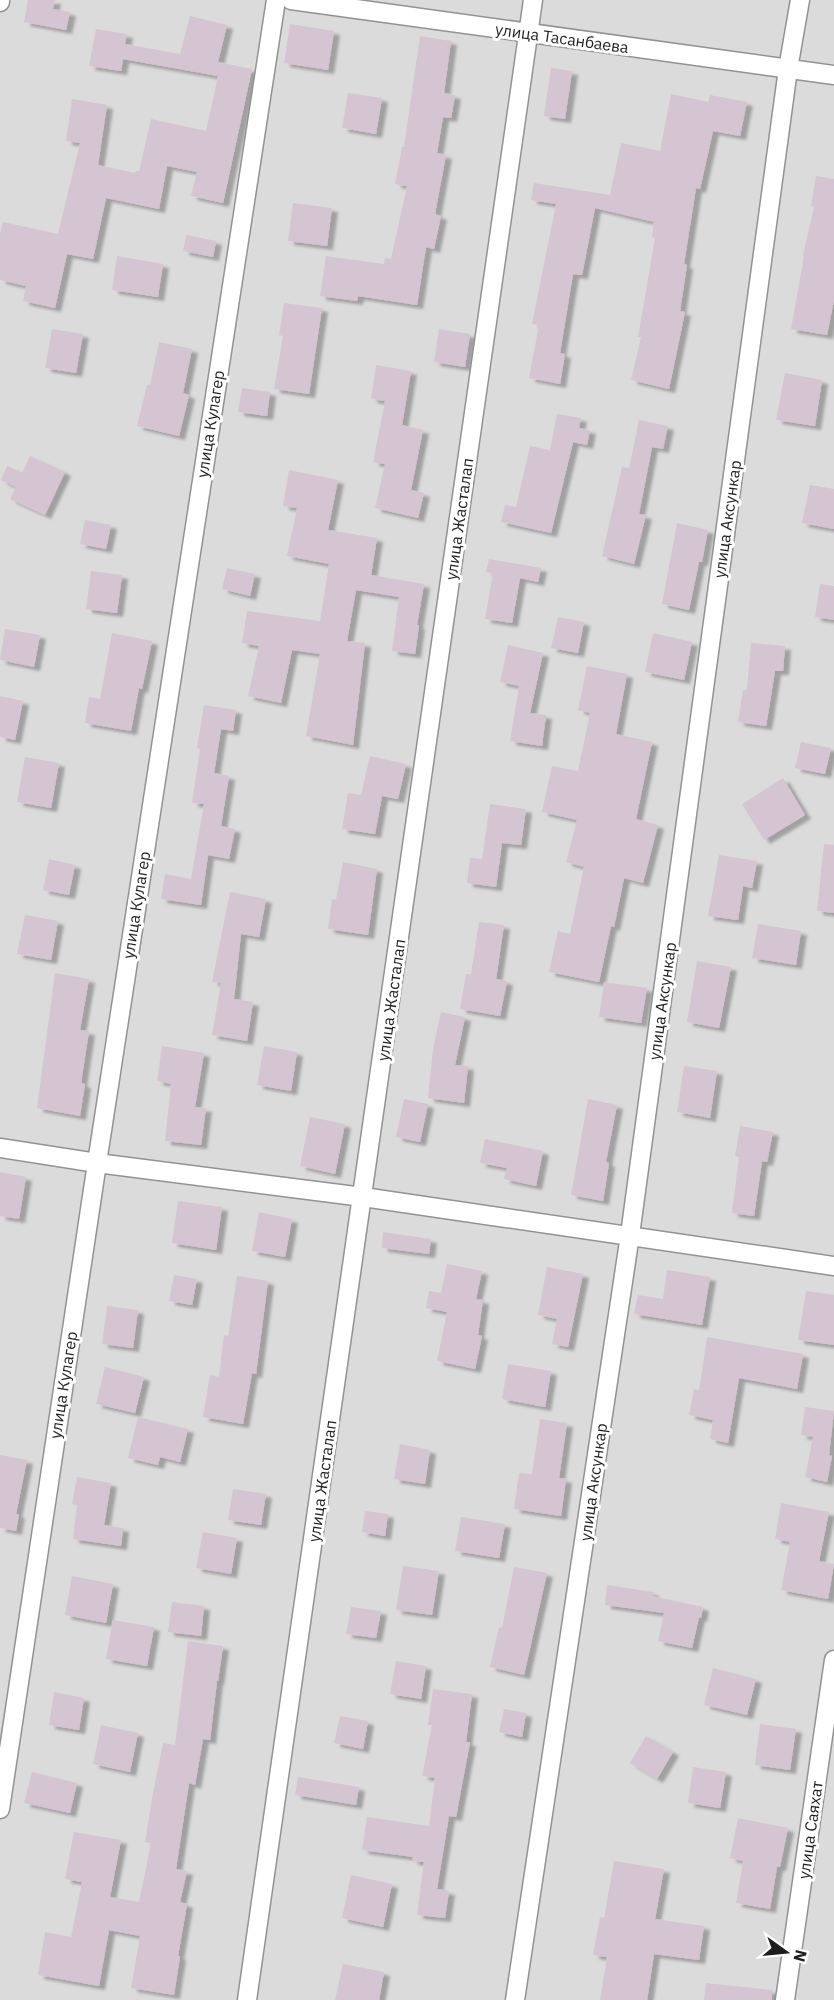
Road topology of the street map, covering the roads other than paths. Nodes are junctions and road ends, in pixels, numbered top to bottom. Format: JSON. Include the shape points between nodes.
{"nodes":[{"id":1,"x":276,"y":0,"type":"edge"},
{"id":2,"x":291,"y":0,"type":"edge"},
{"id":3,"x":533,"y":0,"type":"edge"},
{"id":4,"x":800,"y":0,"type":"edge"},
{"id":5,"x":528,"y":33,"type":"junction"},
{"id":6,"x":788,"y":69,"type":"junction"},
{"id":7,"x":834,"y":75,"type":"edge"},
{"id":8,"x":0,"y":1148,"type":"edge"},
{"id":9,"x":97,"y":1163,"type":"junction"},
{"id":10,"x":363,"y":1197,"type":"junction"},
{"id":11,"x":630,"y":1235,"type":"junction"},
{"id":12,"x":834,"y":1266,"type":"edge"},
{"id":13,"x":834,"y":1660,"type":"edge"},
{"id":14,"x":0,"y":1809,"type":"edge"},
{"id":15,"x":247,"y":2000,"type":"edge"},
{"id":16,"x":516,"y":2000,"type":"edge"},
{"id":17,"x":785,"y":2000,"type":"edge"}],
"edges":[{"from":1,"to":9,"type":"street","name":"улица Кулагер"},
{"from":2,"to":5,"type":"street","name":"улица Тасанбаева"},
{"from":3,"to":5,"type":"street","name":"улица Жасталап"},
{"from":4,"to":6,"type":"street","name":"улица Аксункар"},
{"from":5,"to":6,"type":"street","name":"улица Тасанбаева"},
{"from":5,"to":10,"type":"street","name":"улица Жасталап"},
{"from":6,"to":7,"type":"street","name":"улица Тасанбаева"},
{"from":6,"to":11,"type":"street","name":"улица Аксункар"},
{"from":8,"to":9,"type":"street"},
{"from":9,"to":10,"type":"street"},
{"from":9,"to":14,"type":"street","name":"улица Кулагер"},
{"from":10,"to":11,"type":"street"},
{"from":10,"to":15,"type":"street","name":"улица Жасталап"},
{"from":11,"to":12,"type":"street"},
{"from":11,"to":16,"type":"street","name":"улица Аксункар"},
{"from":13,"to":17,"type":"street","name":"улица Саяхат"}]}
